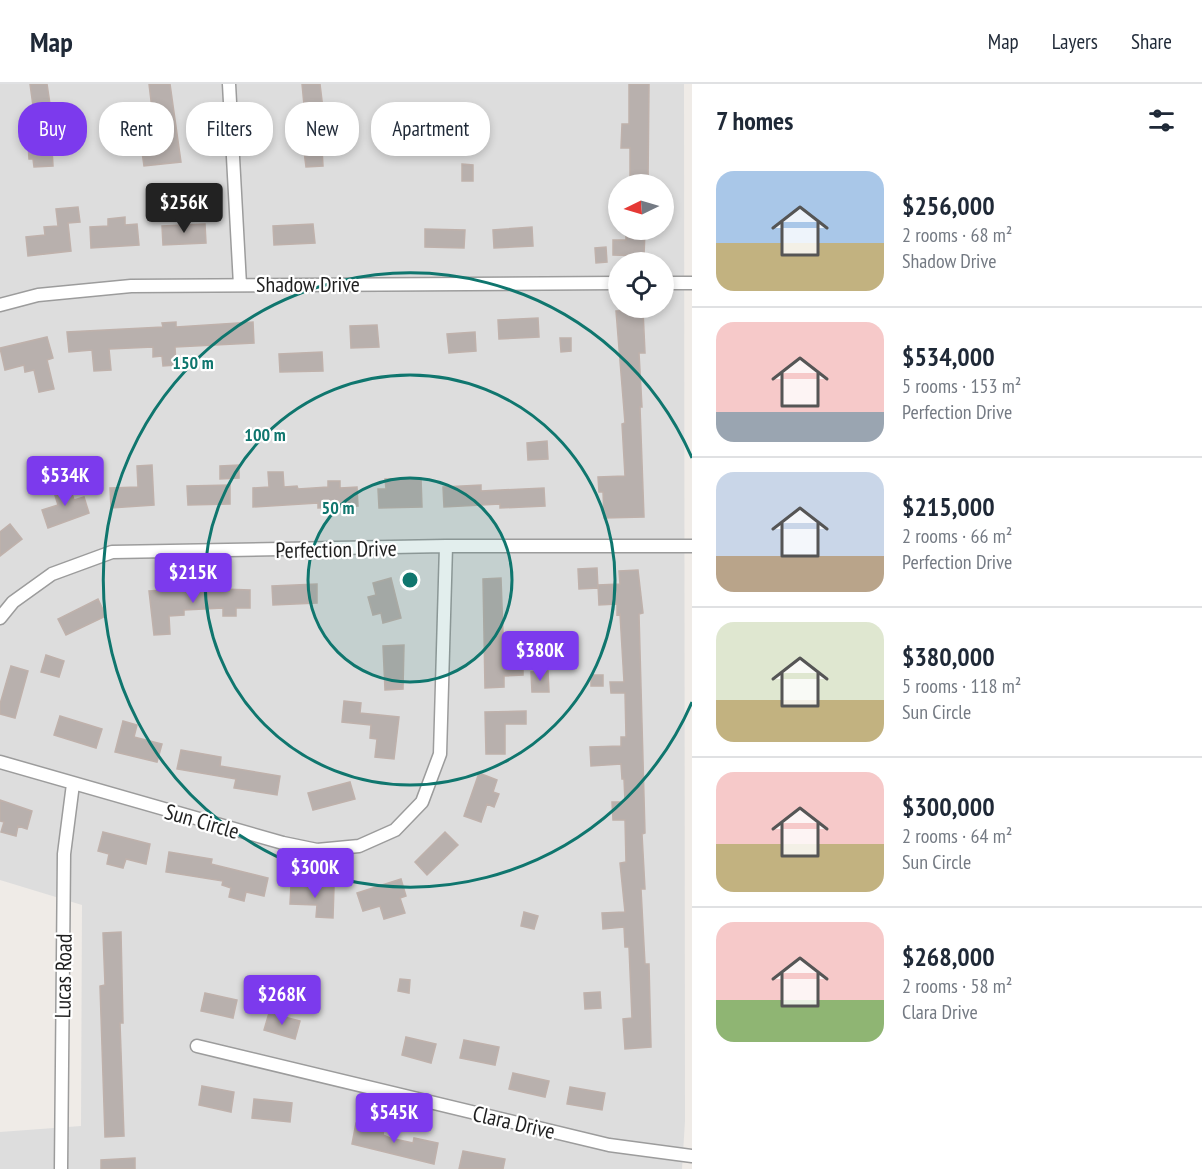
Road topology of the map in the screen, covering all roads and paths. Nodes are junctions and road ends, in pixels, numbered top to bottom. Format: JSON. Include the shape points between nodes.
{"nodes":[{"id":1,"x":229,"y":84,"type":"edge"},
{"id":2,"x":674,"y":283,"type":"edge"},
{"id":3,"x":692,"y":283,"type":"edge"},
{"id":4,"x":608,"y":284,"type":"edge"},
{"id":5,"x":240,"y":285,"type":"junction"},
{"id":6,"x":0,"y":306,"type":"edge"},
{"id":7,"x":446,"y":546,"type":"junction"},
{"id":8,"x":692,"y":546,"type":"edge"},
{"id":9,"x":0,"y":618,"type":"edge"},
{"id":10,"x":0,"y":762,"type":"edge"},
{"id":11,"x":73,"y":784,"type":"junction"},
{"id":12,"x":197,"y":1046,"type":"dead end"},
{"id":13,"x":692,"y":1156,"type":"edge"},
{"id":14,"x":61,"y":1169,"type":"edge"}],
"edges":[{"from":1,"to":5,"type":"street"},
{"from":2,"to":3,"type":"street"},
{"from":4,"to":5,"type":"street","name":"Shadow Drive"},
{"from":5,"to":6,"type":"street","name":"Shadow Drive","via":[[131,285],[38,295]]},
{"from":7,"to":8,"type":"street","name":"Perfection Drive"},
{"from":7,"to":9,"type":"street","name":"Perfection Drive","via":[[112,552],[52,574],[13,602]]},
{"from":7,"to":11,"type":"street","name":"Sun Circle","via":[[440,754],[422,802],[395,830],[359,846],[317,850]]},
{"from":10,"to":11,"type":"street","name":"Sun Circle"},
{"from":11,"to":14,"type":"street","name":"Lucas Road","via":[[64,854]]},
{"from":12,"to":13,"type":"street","name":"Clara Drive","via":[[609,1145]]}]}
